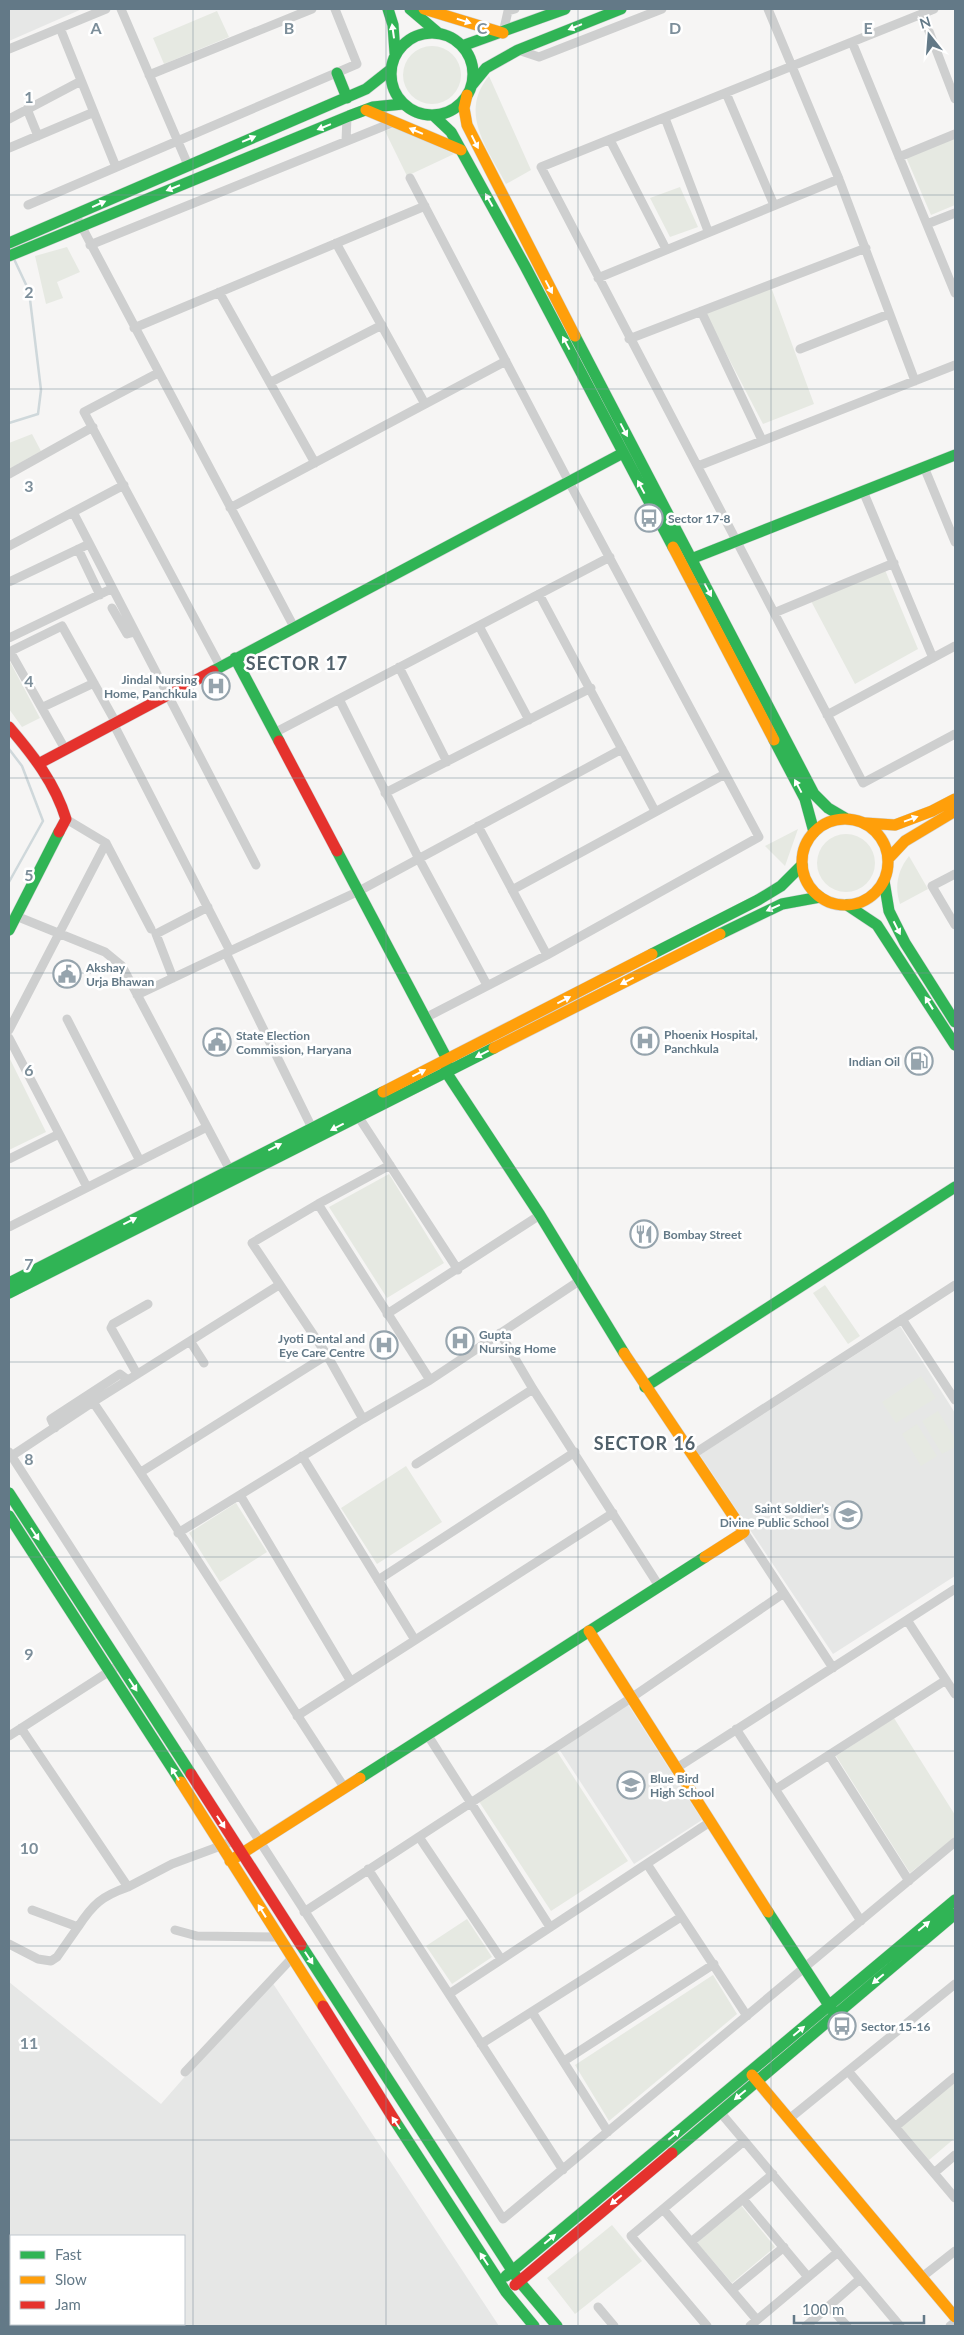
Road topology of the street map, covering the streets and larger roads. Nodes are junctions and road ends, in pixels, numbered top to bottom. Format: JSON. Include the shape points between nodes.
{"nodes":[{"id":1,"x":106,"y":9,"type":"edge"},
{"id":2,"x":122,"y":9,"type":"edge"},
{"id":3,"x":312,"y":9,"type":"edge"},
{"id":4,"x":335,"y":9,"type":"edge"},
{"id":5,"x":388,"y":9,"type":"edge"},
{"id":6,"x":410,"y":9,"type":"edge"},
{"id":7,"x":424,"y":9,"type":"edge"},
{"id":8,"x":515,"y":9,"type":"edge"},
{"id":9,"x":565,"y":9,"type":"edge"},
{"id":10,"x":621,"y":9,"type":"edge"},
{"id":11,"x":662,"y":9,"type":"edge"},
{"id":12,"x":768,"y":9,"type":"edge"},
{"id":13,"x":934,"y":9,"type":"edge"},
{"id":14,"x":922,"y":14,"type":"junction"},
{"id":15,"x":60,"y":28,"type":"junction"},
{"id":16,"x":437,"y":32,"type":"junction"},
{"id":17,"x":503,"y":33,"type":"junction"},
{"id":18,"x":852,"y":42,"type":"junction"},
{"id":19,"x":462,"y":46,"type":"junction"},
{"id":20,"x":9,"y":50,"type":"edge"},
{"id":21,"x":518,"y":50,"type":"junction"},
{"id":22,"x":396,"y":53,"type":"junction"},
{"id":23,"x":791,"y":67,"type":"junction"},
{"id":24,"x":390,"y":70,"type":"junction"},
{"id":25,"x":337,"y":73,"type":"junction"},
{"id":26,"x":149,"y":75,"type":"junction"},
{"id":27,"x":81,"y":81,"type":"junction"},
{"id":28,"x":469,"y":90,"type":"junction"},
{"id":29,"x":726,"y":93,"type":"junction"},
{"id":30,"x":347,"y":98,"type":"junction"},
{"id":31,"x":955,"y":98,"type":"edge"},
{"id":32,"x":404,"y":104,"type":"junction"},
{"id":33,"x":27,"y":109,"type":"junction"},
{"id":34,"x":366,"y":110,"type":"junction"},
{"id":35,"x":94,"y":112,"type":"junction"},
{"id":36,"x":433,"y":115,"type":"junction"},
{"id":37,"x":347,"y":117,"type":"junction"},
{"id":38,"x":665,"y":118,"type":"junction"},
{"id":39,"x":9,"y":119,"type":"edge"},
{"id":40,"x":394,"y":122,"type":"junction"},
{"id":41,"x":955,"y":134,"type":"edge"},
{"id":42,"x":38,"y":136,"type":"junction"},
{"id":43,"x":610,"y":140,"type":"junction"},
{"id":44,"x":178,"y":141,"type":"junction"},
{"id":45,"x":346,"y":141,"type":"junction"},
{"id":46,"x":9,"y":148,"type":"edge"},
{"id":47,"x":461,"y":150,"type":"junction"},
{"id":48,"x":899,"y":157,"type":"junction"},
{"id":49,"x":188,"y":164,"type":"junction"},
{"id":50,"x":116,"y":167,"type":"junction"},
{"id":51,"x":410,"y":178,"type":"dead end"},
{"id":52,"x":839,"y":179,"type":"junction"},
{"id":53,"x":28,"y":205,"type":"dead end"},
{"id":54,"x":774,"y":205,"type":"junction"},
{"id":55,"x":425,"y":206,"type":"junction"},
{"id":56,"x":955,"y":213,"type":"edge"},
{"id":57,"x":76,"y":214,"type":"junction"},
{"id":58,"x":926,"y":224,"type":"junction"},
{"id":59,"x":81,"y":225,"type":"junction"},
{"id":60,"x":708,"y":231,"type":"junction"},
{"id":61,"x":9,"y":243,"type":"edge"},
{"id":62,"x":25,"y":243,"type":"junction"},
{"id":63,"x":336,"y":243,"type":"junction"},
{"id":64,"x":90,"y":245,"type":"junction"},
{"id":65,"x":866,"y":248,"type":"junction"},
{"id":66,"x":666,"y":249,"type":"junction"},
{"id":67,"x":9,"y":256,"type":"edge"},
{"id":68,"x":598,"y":278,"type":"junction"},
{"id":69,"x":219,"y":292,"type":"junction"},
{"id":70,"x":955,"y":293,"type":"edge"},
{"id":71,"x":701,"y":311,"type":"junction"},
{"id":72,"x":889,"y":314,"type":"junction"},
{"id":73,"x":382,"y":324,"type":"junction"},
{"id":74,"x":134,"y":328,"type":"junction"},
{"id":75,"x":629,"y":339,"type":"junction"},
{"id":76,"x":800,"y":349,"type":"dead end"},
{"id":77,"x":506,"y":361,"type":"junction"},
{"id":78,"x":955,"y":365,"type":"edge"},
{"id":79,"x":158,"y":373,"type":"junction"},
{"id":80,"x":915,"y":381,"type":"junction"},
{"id":81,"x":271,"y":382,"type":"junction"},
{"id":82,"x":425,"y":404,"type":"junction"},
{"id":83,"x":93,"y":427,"type":"junction"},
{"id":84,"x":762,"y":440,"type":"junction"},
{"id":85,"x":623,"y":453,"type":"junction"},
{"id":86,"x":955,"y":455,"type":"edge"},
{"id":87,"x":315,"y":463,"type":"junction"},
{"id":88,"x":698,"y":466,"type":"junction"},
{"id":89,"x":924,"y":467,"type":"junction"},
{"id":90,"x":9,"y":474,"type":"edge"},
{"id":91,"x":569,"y":482,"type":"junction"},
{"id":92,"x":124,"y":485,"type":"junction"},
{"id":93,"x":862,"y":491,"type":"junction"},
{"id":94,"x":230,"y":508,"type":"junction"},
{"id":95,"x":73,"y":512,"type":"junction"},
{"id":96,"x":955,"y":540,"type":"edge"},
{"id":97,"x":737,"y":541,"type":"junction"},
{"id":98,"x":89,"y":544,"type":"junction"},
{"id":99,"x":9,"y":546,"type":"edge"},
{"id":100,"x":78,"y":549,"type":"junction"},
{"id":101,"x":610,"y":557,"type":"junction"},
{"id":102,"x":692,"y":559,"type":"junction"},
{"id":103,"x":894,"y":563,"type":"junction"},
{"id":104,"x":9,"y":582,"type":"edge"},
{"id":105,"x":111,"y":589,"type":"junction"},
{"id":106,"x":100,"y":594,"type":"junction"},
{"id":107,"x":539,"y":594,"type":"junction"},
{"id":108,"x":112,"y":608,"type":"dead end"},
{"id":109,"x":774,"y":613,"type":"junction"},
{"id":110,"x":479,"y":626,"type":"junction"},
{"id":111,"x":294,"y":627,"type":"junction"},
{"id":112,"x":135,"y":632,"type":"junction"},
{"id":113,"x":9,"y":638,"type":"edge"},
{"id":114,"x":955,"y":646,"type":"edge"},
{"id":115,"x":235,"y":658,"type":"junction"},
{"id":116,"x":933,"y":658,"type":"junction"},
{"id":117,"x":220,"y":666,"type":"junction"},
{"id":118,"x":399,"y":668,"type":"junction"},
{"id":119,"x":94,"y":683,"type":"junction"},
{"id":120,"x":591,"y":688,"type":"junction"},
{"id":121,"x":168,"y":694,"type":"junction"},
{"id":122,"x":339,"y":699,"type":"junction"},
{"id":123,"x":43,"y":707,"type":"junction"},
{"id":124,"x":827,"y":716,"type":"junction"},
{"id":125,"x":529,"y":720,"type":"junction"},
{"id":126,"x":114,"y":722,"type":"junction"},
{"id":127,"x":9,"y":727,"type":"edge"},
{"id":128,"x":276,"y":732,"type":"junction"},
{"id":129,"x":955,"y":734,"type":"edge"},
{"id":130,"x":65,"y":749,"type":"junction"},
{"id":131,"x":622,"y":749,"type":"junction"},
{"id":132,"x":447,"y":762,"type":"junction"},
{"id":133,"x":40,"y":763,"type":"junction"},
{"id":134,"x":725,"y":774,"type":"junction"},
{"id":135,"x":385,"y":793,"type":"junction"},
{"id":136,"x":955,"y":799,"type":"edge"},
{"id":137,"x":655,"y":811,"type":"junction"},
{"id":138,"x":955,"y":811,"type":"edge"},
{"id":139,"x":845,"y":818,"type":"junction"},
{"id":140,"x":66,"y":819,"type":"junction"},
{"id":141,"x":864,"y":822,"type":"junction"},
{"id":142,"x":478,"y":826,"type":"junction"},
{"id":143,"x":814,"y":832,"type":"junction"},
{"id":144,"x":106,"y":843,"type":"junction"},
{"id":145,"x":889,"y":858,"type":"junction"},
{"id":146,"x":419,"y":859,"type":"junction"},
{"id":147,"x":256,"y":865,"type":"dead end"},
{"id":148,"x":802,"y":865,"type":"junction"},
{"id":149,"x":955,"y":874,"type":"edge"},
{"id":150,"x":884,"y":881,"type":"junction"},
{"id":151,"x":512,"y":890,"type":"junction"},
{"id":152,"x":359,"y":891,"type":"junction"},
{"id":153,"x":820,"y":897,"type":"junction"},
{"id":154,"x":847,"y":905,"type":"junction"},
{"id":155,"x":208,"y":907,"type":"junction"},
{"id":156,"x":16,"y":916,"type":"junction"},
{"id":157,"x":955,"y":925,"type":"edge"},
{"id":158,"x":151,"y":929,"type":"dead end"},
{"id":159,"x":9,"y":930,"type":"edge"},
{"id":160,"x":58,"y":933,"type":"junction"},
{"id":161,"x":228,"y":952,"type":"junction"},
{"id":162,"x":547,"y":955,"type":"junction"},
{"id":163,"x":173,"y":978,"type":"junction"},
{"id":164,"x":487,"y":985,"type":"junction"},
{"id":165,"x":138,"y":996,"type":"junction"},
{"id":166,"x":425,"y":1018,"type":"junction"},
{"id":167,"x":67,"y":1019,"type":"dead end"},
{"id":168,"x":955,"y":1022,"type":"edge"},
{"id":169,"x":9,"y":1030,"type":"edge"},
{"id":170,"x":9,"y":1038,"type":"edge"},
{"id":171,"x":955,"y":1045,"type":"edge"},
{"id":172,"x":447,"y":1059,"type":"junction"},
{"id":173,"x":446,"y":1072,"type":"junction"},
{"id":174,"x":356,"y":1112,"type":"junction"},
{"id":175,"x":208,"y":1127,"type":"junction"},
{"id":176,"x":312,"y":1128,"type":"junction"},
{"id":177,"x":59,"y":1134,"type":"junction"},
{"id":178,"x":9,"y":1159,"type":"edge"},
{"id":179,"x":140,"y":1161,"type":"junction"},
{"id":180,"x":390,"y":1165,"type":"junction"},
{"id":181,"x":232,"y":1174,"type":"junction"},
{"id":182,"x":955,"y":1187,"type":"edge"},
{"id":183,"x":87,"y":1188,"type":"junction"},
{"id":184,"x":318,"y":1204,"type":"junction"},
{"id":185,"x":540,"y":1215,"type":"junction"},
{"id":186,"x":9,"y":1227,"type":"edge"},
{"id":187,"x":458,"y":1270,"type":"junction"},
{"id":188,"x":579,"y":1281,"type":"junction"},
{"id":189,"x":9,"y":1283,"type":"edge"},
{"id":190,"x":279,"y":1285,"type":"junction"},
{"id":191,"x":955,"y":1285,"type":"edge"},
{"id":192,"x":9,"y":1293,"type":"edge"},
{"id":193,"x":148,"y":1304,"type":"dead end"},
{"id":194,"x":387,"y":1314,"type":"junction"},
{"id":195,"x":902,"y":1319,"type":"junction"},
{"id":196,"x":500,"y":1333,"type":"junction"},
{"id":197,"x":190,"y":1340,"type":"junction"},
{"id":198,"x":327,"y":1355,"type":"junction"},
{"id":199,"x":204,"y":1363,"type":"dead end"},
{"id":200,"x":137,"y":1374,"type":"junction"},
{"id":201,"x":128,"y":1380,"type":"junction"},
{"id":202,"x":430,"y":1380,"type":"junction"},
{"id":203,"x":645,"y":1387,"type":"junction"},
{"id":204,"x":532,"y":1389,"type":"junction"},
{"id":205,"x":955,"y":1400,"type":"edge"},
{"id":206,"x":93,"y":1402,"type":"junction"},
{"id":207,"x":363,"y":1419,"type":"junction"},
{"id":208,"x":55,"y":1428,"type":"junction"},
{"id":209,"x":575,"y":1452,"type":"junction"},
{"id":210,"x":11,"y":1454,"type":"edge"},
{"id":211,"x":692,"y":1455,"type":"junction"},
{"id":212,"x":302,"y":1456,"type":"junction"},
{"id":213,"x":416,"y":1464,"type":"dead end"},
{"id":214,"x":141,"y":1472,"type":"junction"},
{"id":215,"x":9,"y":1493,"type":"edge"},
{"id":216,"x":240,"y":1495,"type":"junction"},
{"id":217,"x":613,"y":1513,"type":"junction"},
{"id":218,"x":9,"y":1516,"type":"edge"},
{"id":219,"x":744,"y":1532,"type":"junction"},
{"id":220,"x":178,"y":1533,"type":"junction"},
{"id":221,"x":378,"y":1580,"type":"junction"},
{"id":222,"x":659,"y":1586,"type":"junction"},
{"id":223,"x":955,"y":1589,"type":"edge"},
{"id":224,"x":784,"y":1593,"type":"junction"},
{"id":225,"x":907,"y":1620,"type":"junction"},
{"id":226,"x":589,"y":1631,"type":"junction"},
{"id":227,"x":415,"y":1640,"type":"junction"},
{"id":228,"x":120,"y":1665,"type":"junction"},
{"id":229,"x":833,"y":1668,"type":"junction"},
{"id":230,"x":110,"y":1671,"type":"junction"},
{"id":231,"x":350,"y":1680,"type":"junction"},
{"id":232,"x":946,"y":1680,"type":"junction"},
{"id":233,"x":955,"y":1694,"type":"edge"},
{"id":234,"x":631,"y":1698,"type":"junction"},
{"id":235,"x":297,"y":1716,"type":"junction"},
{"id":236,"x":21,"y":1728,"type":"junction"},
{"id":237,"x":736,"y":1729,"type":"junction"},
{"id":238,"x":428,"y":1734,"type":"junction"},
{"id":239,"x":9,"y":1736,"type":"edge"},
{"id":240,"x":829,"y":1754,"type":"junction"},
{"id":241,"x":675,"y":1769,"type":"junction"},
{"id":242,"x":344,"y":1787,"type":"junction"},
{"id":243,"x":776,"y":1789,"type":"junction"},
{"id":244,"x":472,"y":1802,"type":"junction"},
{"id":245,"x":710,"y":1822,"type":"junction"},
{"id":246,"x":418,"y":1837,"type":"junction"},
{"id":247,"x":234,"y":1841,"type":"junction"},
{"id":248,"x":258,"y":1842,"type":"junction"},
{"id":249,"x":955,"y":1842,"type":"edge"},
{"id":250,"x":221,"y":1847,"type":"junction"},
{"id":251,"x":242,"y":1853,"type":"junction"},
{"id":252,"x":230,"y":1861,"type":"junction"},
{"id":253,"x":647,"y":1864,"type":"junction"},
{"id":254,"x":368,"y":1868,"type":"junction"},
{"id":255,"x":909,"y":1881,"type":"junction"},
{"id":256,"x":128,"y":1887,"type":"junction"},
{"id":257,"x":955,"y":1900,"type":"edge"},
{"id":258,"x":32,"y":1910,"type":"dead end"},
{"id":259,"x":304,"y":1912,"type":"junction"},
{"id":260,"x":955,"y":1914,"type":"edge"},
{"id":261,"x":681,"y":1916,"type":"junction"},
{"id":262,"x":861,"y":1922,"type":"junction"},
{"id":263,"x":78,"y":1927,"type":"junction"},
{"id":264,"x":550,"y":1927,"type":"junction"},
{"id":265,"x":175,"y":1930,"type":"dead end"},
{"id":266,"x":278,"y":1937,"type":"junction"},
{"id":267,"x":9,"y":1944,"type":"edge"},
{"id":268,"x":292,"y":1958,"type":"junction"},
{"id":269,"x":501,"y":1959,"type":"junction"},
{"id":270,"x":714,"y":1964,"type":"junction"},
{"id":271,"x":804,"y":1968,"type":"junction"},
{"id":272,"x":955,"y":1984,"type":"edge"},
{"id":273,"x":449,"y":1994,"type":"junction"},
{"id":274,"x":832,"y":2010,"type":"junction"},
{"id":275,"x":532,"y":2012,"type":"junction"},
{"id":276,"x":748,"y":2016,"type":"junction"},
{"id":277,"x":481,"y":2044,"type":"junction"},
{"id":278,"x":564,"y":2061,"type":"junction"},
{"id":279,"x":185,"y":2072,"type":"dead end"},
{"id":280,"x":848,"y":2072,"type":"junction"},
{"id":281,"x":753,"y":2077,"type":"junction"},
{"id":282,"x":955,"y":2077,"type":"edge"},
{"id":283,"x":720,"y":2112,"type":"junction"},
{"id":284,"x":789,"y":2119,"type":"junction"},
{"id":285,"x":896,"y":2127,"type":"junction"},
{"id":286,"x":608,"y":2132,"type":"junction"},
{"id":287,"x":744,"y":2140,"type":"junction"},
{"id":288,"x":955,"y":2155,"type":"edge"},
{"id":289,"x":562,"y":2170,"type":"junction"},
{"id":290,"x":934,"y":2173,"type":"junction"},
{"id":291,"x":773,"y":2174,"type":"junction"},
{"id":292,"x":955,"y":2198,"type":"edge"},
{"id":293,"x":743,"y":2199,"type":"junction"},
{"id":294,"x":663,"y":2209,"type":"junction"},
{"id":295,"x":691,"y":2242,"type":"junction"},
{"id":296,"x":784,"y":2247,"type":"junction"},
{"id":297,"x":955,"y":2251,"type":"edge"},
{"id":298,"x":838,"y":2252,"type":"junction"},
{"id":299,"x":512,"y":2271,"type":"junction"},
{"id":300,"x":808,"y":2277,"type":"junction"},
{"id":301,"x":922,"y":2277,"type":"junction"},
{"id":302,"x":860,"y":2279,"type":"junction"},
{"id":303,"x":499,"y":2282,"type":"junction"},
{"id":304,"x":519,"y":2282,"type":"junction"},
{"id":305,"x":732,"y":2290,"type":"junction"},
{"id":306,"x":506,"y":2292,"type":"junction"},
{"id":307,"x":830,"y":2306,"type":"junction"},
{"id":308,"x":598,"y":2307,"type":"dead end"},
{"id":309,"x":955,"y":2317,"type":"edge"},
{"id":310,"x":758,"y":2320,"type":"junction"},
{"id":311,"x":955,"y":2322,"type":"edge"},
{"id":312,"x":534,"y":2326,"type":"edge"},
{"id":313,"x":557,"y":2326,"type":"edge"},
{"id":314,"x":614,"y":2326,"type":"edge"},
{"id":315,"x":707,"y":2326,"type":"edge"},
{"id":316,"x":750,"y":2326,"type":"edge"},
{"id":317,"x":806,"y":2326,"type":"edge"},
{"id":318,"x":847,"y":2326,"type":"edge"},
{"id":319,"x":900,"y":2326,"type":"edge"},
{"id":320,"x":950,"y":2326,"type":"edge"}],
"edges":[{"from":1,"to":15,"type":"street"},
{"from":2,"to":26,"type":"street"},
{"from":3,"to":26,"type":"street"},
{"from":4,"to":25,"type":"street","via":[[357,64]]},
{"from":22,"to":5,"type":"street","one_way":true},
{"from":6,"to":16,"type":"street"},
{"from":7,"to":17,"type":"street","one_way":true},
{"from":8,"to":17,"type":"street","via":[[508,11]]},
{"from":9,"to":17,"type":"street"},
{"from":10,"to":21,"type":"street","one_way":true},
{"from":11,"to":21,"type":"street","via":[[539,57]]},
{"from":12,"to":23,"type":"street"},
{"from":13,"to":14,"type":"street"},
{"from":14,"to":18,"type":"street"},
{"from":14,"to":31,"type":"street"},
{"from":15,"to":20,"type":"street"},
{"from":15,"to":27,"type":"street"},
{"from":16,"to":19,"type":"street","via":[[454,38]]},
{"from":16,"to":22,"type":"street","via":[[413,36]]},
{"from":17,"to":19,"type":"street"},
{"from":18,"to":23,"type":"street"},
{"from":18,"to":48,"type":"street"},
{"from":19,"to":28,"type":"street","via":[[472,65]]},
{"from":21,"to":28,"type":"street","via":[[486,68]]},
{"from":22,"to":24,"type":"street"},
{"from":23,"to":29,"type":"street"},
{"from":23,"to":52,"type":"street"},
{"from":24,"to":30,"type":"street","via":[[379,81]]},
{"from":24,"to":32,"type":"street","via":[[393,88]]},
{"from":25,"to":30,"type":"street"},
{"from":25,"to":44,"type":"street"},
{"from":26,"to":44,"type":"street"},
{"from":27,"to":33,"type":"street"},
{"from":27,"to":35,"type":"street"},
{"from":28,"to":36,"type":"street","via":[[452,109]]},
{"from":28,"to":102,"type":"street","one_way":true,"via":[[464,108],[467,124]]},
{"from":29,"to":38,"type":"street"},
{"from":29,"to":54,"type":"street"},
{"from":49,"to":30,"type":"street","one_way":true},
{"from":32,"to":34,"type":"street","via":[[386,104]]},
{"from":32,"to":36,"type":"street","via":[[416,112]]},
{"from":33,"to":39,"type":"street"},
{"from":33,"to":42,"type":"street"},
{"from":34,"to":37,"type":"street"},
{"from":34,"to":40,"type":"street"},
{"from":35,"to":42,"type":"street"},
{"from":35,"to":50,"type":"street"},
{"from":36,"to":47,"type":"street","via":[[451,132]]},
{"from":37,"to":45,"type":"street"},
{"from":37,"to":59,"type":"street","one_way":true},
{"from":38,"to":43,"type":"street"},
{"from":38,"to":60,"type":"street"},
{"from":40,"to":45,"type":"street"},
{"from":47,"to":40,"type":"street","one_way":true},
{"from":41,"to":48,"type":"street"},
{"from":42,"to":46,"type":"street"},
{"from":43,"to":66,"type":"street"},
{"from":43,"to":68,"type":"street","via":[[541,167]]},
{"from":44,"to":49,"type":"street"},
{"from":44,"to":50,"type":"street"},
{"from":45,"to":64,"type":"street"},
{"from":85,"to":47,"type":"street","one_way":true},
{"from":48,"to":58,"type":"street"},
{"from":57,"to":49,"type":"street","one_way":true},
{"from":50,"to":53,"type":"street"},
{"from":51,"to":55,"type":"street"},
{"from":52,"to":54,"type":"street"},
{"from":52,"to":65,"type":"street"},
{"from":54,"to":60,"type":"street"},
{"from":55,"to":63,"type":"street"},
{"from":55,"to":77,"type":"street"},
{"from":56,"to":58,"type":"street"},
{"from":57,"to":59,"type":"street"},
{"from":57,"to":62,"type":"street"},
{"from":58,"to":70,"type":"street"},
{"from":59,"to":62,"type":"street"},
{"from":59,"to":64,"type":"street"},
{"from":60,"to":66,"type":"street"},
{"from":61,"to":62,"type":"street"},
{"from":62,"to":67,"type":"street"},
{"from":63,"to":69,"type":"street"},
{"from":63,"to":73,"type":"street"},
{"from":64,"to":74,"type":"street"},
{"from":65,"to":71,"type":"street"},
{"from":65,"to":72,"type":"street"},
{"from":66,"to":68,"type":"street"},
{"from":68,"to":75,"type":"street"},
{"from":69,"to":74,"type":"street"},
{"from":69,"to":81,"type":"street"},
{"from":71,"to":75,"type":"street"},
{"from":71,"to":84,"type":"street"},
{"from":72,"to":76,"type":"street"},
{"from":72,"to":80,"type":"street"},
{"from":73,"to":81,"type":"street"},
{"from":73,"to":82,"type":"street"},
{"from":74,"to":79,"type":"street"},
{"from":75,"to":88,"type":"street"},
{"from":77,"to":82,"type":"street"},
{"from":77,"to":91,"type":"street"},
{"from":78,"to":80,"type":"street"},
{"from":79,"to":83,"type":"street","via":[[84,412]]},
{"from":79,"to":94,"type":"street"},
{"from":80,"to":84,"type":"street"},
{"from":81,"to":87,"type":"street"},
{"from":82,"to":87,"type":"street"},
{"from":83,"to":90,"type":"street"},
{"from":83,"to":92,"type":"street"},
{"from":84,"to":88,"type":"street"},
{"from":85,"to":91,"type":"street"},
{"from":143,"to":85,"type":"street","one_way":true,"via":[[805,799]]},
{"from":86,"to":89,"type":"street"},
{"from":87,"to":94,"type":"street"},
{"from":88,"to":97,"type":"street"},
{"from":89,"to":93,"type":"street"},
{"from":89,"to":96,"type":"street"},
{"from":91,"to":101,"type":"street"},
{"from":91,"to":111,"type":"street"},
{"from":92,"to":95,"type":"street"},
{"from":92,"to":117,"type":"street"},
{"from":93,"to":97,"type":"street"},
{"from":93,"to":103,"type":"street"},
{"from":94,"to":111,"type":"street"},
{"from":95,"to":98,"type":"street"},
{"from":95,"to":99,"type":"street"},
{"from":97,"to":102,"type":"street"},
{"from":97,"to":109,"type":"street"},
{"from":98,"to":100,"type":"street"},
{"from":98,"to":105,"type":"street"},
{"from":100,"to":104,"type":"street"},
{"from":100,"to":106,"type":"street"},
{"from":101,"to":107,"type":"street"},
{"from":101,"to":134,"type":"street"},
{"from":102,"to":139,"type":"street","one_way":true,"via":[[814,794]]},
{"from":103,"to":109,"type":"street"},
{"from":103,"to":116,"type":"street"},
{"from":105,"to":106,"type":"street"},
{"from":105,"to":112,"type":"street"},
{"from":106,"to":113,"type":"street"},
{"from":107,"to":110,"type":"street"},
{"from":107,"to":120,"type":"street"},
{"from":108,"to":112,"type":"street","via":[[127,634]]},
{"from":109,"to":124,"type":"street"},
{"from":110,"to":118,"type":"street"},
{"from":110,"to":125,"type":"street"},
{"from":111,"to":115,"type":"street"},
{"from":112,"to":121,"type":"street"},
{"from":114,"to":116,"type":"street"},
{"from":115,"to":117,"type":"street"},
{"from":115,"to":128,"type":"street"},
{"from":116,"to":124,"type":"street"},
{"from":117,"to":121,"type":"street"},
{"from":118,"to":122,"type":"street"},
{"from":118,"to":132,"type":"street"},
{"from":119,"to":123,"type":"street"},
{"from":119,"to":123,"type":"street","via":[[60,626],[12,652]]},
{"from":119,"to":126,"type":"street"},
{"from":120,"to":125,"type":"street"},
{"from":120,"to":131,"type":"street"},
{"from":121,"to":126,"type":"street"},
{"from":121,"to":147,"type":"street"},
{"from":122,"to":128,"type":"street"},
{"from":122,"to":135,"type":"street"},
{"from":123,"to":130,"type":"street"},
{"from":124,"to":129,"type":"street","via":[[863,783]]},
{"from":125,"to":132,"type":"street"},
{"from":126,"to":130,"type":"street"},
{"from":126,"to":155,"type":"street"},
{"from":127,"to":133,"type":"street"},
{"from":128,"to":152,"type":"street"},
{"from":130,"to":133,"type":"street"},
{"from":131,"to":137,"type":"street"},
{"from":131,"to":142,"type":"street"},
{"from":132,"to":135,"type":"street"},
{"from":133,"to":140,"type":"street","via":[[61,798]]},
{"from":134,"to":137,"type":"street"},
{"from":134,"to":162,"type":"street","via":[[759,837]]},
{"from":135,"to":146,"type":"street"},
{"from":141,"to":136,"type":"street","one_way":true,"via":[[895,825]]},
{"from":137,"to":151,"type":"street"},
{"from":138,"to":145,"type":"street","via":[[905,841]]},
{"from":139,"to":141,"type":"street"},
{"from":139,"to":143,"type":"street","via":[[829,822]]},
{"from":140,"to":144,"type":"street"},
{"from":140,"to":156,"type":"street"},
{"from":141,"to":145,"type":"street","via":[[879,834]]},
{"from":142,"to":146,"type":"street"},
{"from":142,"to":151,"type":"street"},
{"from":143,"to":148,"type":"street","via":[[805,846]]},
{"from":144,"to":158,"type":"street"},
{"from":144,"to":160,"type":"street"},
{"from":145,"to":150,"type":"street"},
{"from":146,"to":152,"type":"street"},
{"from":146,"to":164,"type":"street"},
{"from":148,"to":153,"type":"street","via":[[808,883]]},
{"from":172,"to":148,"type":"street","one_way":true,"via":[[758,900],[781,886]]},
{"from":149,"to":157,"type":"street","via":[[932,886]]},
{"from":150,"to":154,"type":"street","via":[[877,892],[865,900]]},
{"from":150,"to":168,"type":"street","one_way":true,"via":[[889,911],[901,935]]},
{"from":151,"to":162,"type":"street"},
{"from":152,"to":161,"type":"street"},
{"from":152,"to":166,"type":"street"},
{"from":153,"to":154,"type":"street"},
{"from":153,"to":173,"type":"street","one_way":true,"via":[[782,904],[759,914]]},
{"from":171,"to":154,"type":"street","one_way":true,"via":[[877,925]]},
{"from":155,"to":161,"type":"street"},
{"from":155,"to":163,"type":"street","via":[[156,934]]},
{"from":156,"to":159,"type":"street"},
{"from":156,"to":160,"type":"street"},
{"from":160,"to":165,"type":"street","via":[[105,952],[122,966]]},
{"from":160,"to":169,"type":"street"},
{"from":161,"to":163,"type":"street"},
{"from":161,"to":176,"type":"street"},
{"from":162,"to":164,"type":"street"},
{"from":163,"to":165,"type":"street"},
{"from":164,"to":166,"type":"street"},
{"from":165,"to":175,"type":"street"},
{"from":166,"to":172,"type":"street"},
{"from":167,"to":179,"type":"street"},
{"from":170,"to":177,"type":"street"},
{"from":172,"to":173,"type":"street"},
{"from":174,"to":172,"type":"street","one_way":true},
{"from":173,"to":174,"type":"street"},
{"from":173,"to":185,"type":"street"},
{"from":174,"to":176,"type":"street"},
{"from":174,"to":180,"type":"street"},
{"from":174,"to":181,"type":"street","one_way":true},
{"from":175,"to":179,"type":"street"},
{"from":175,"to":181,"type":"street"},
{"from":181,"to":176,"type":"street","one_way":true},
{"from":177,"to":178,"type":"street"},
{"from":177,"to":183,"type":"street"},
{"from":179,"to":183,"type":"street"},
{"from":180,"to":184,"type":"street"},
{"from":180,"to":187,"type":"street"},
{"from":189,"to":181,"type":"street","one_way":true},
{"from":181,"to":192,"type":"street"},
{"from":182,"to":203,"type":"street"},
{"from":183,"to":186,"type":"street"},
{"from":184,"to":190,"type":"street","via":[[252,1244]]},
{"from":184,"to":194,"type":"street"},
{"from":185,"to":187,"type":"street"},
{"from":185,"to":188,"type":"street"},
{"from":187,"to":194,"type":"street"},
{"from":188,"to":196,"type":"street"},
{"from":188,"to":203,"type":"street"},
{"from":190,"to":197,"type":"street"},
{"from":190,"to":198,"type":"street"},
{"from":191,"to":195,"type":"street"},
{"from":193,"to":200,"type":"street","via":[[111,1328]]},
{"from":194,"to":202,"type":"street"},
{"from":195,"to":205,"type":"street"},
{"from":195,"to":211,"type":"street"},
{"from":196,"to":202,"type":"street"},
{"from":196,"to":204,"type":"street"},
{"from":197,"to":199,"type":"street"},
{"from":197,"to":200,"type":"street"},
{"from":198,"to":207,"type":"street"},
{"from":198,"to":214,"type":"street"},
{"from":200,"to":201,"type":"street"},
{"from":201,"to":206,"type":"street"},
{"from":201,"to":208,"type":"street","via":[[120,1374],[51,1418]]},
{"from":202,"to":207,"type":"street"},
{"from":203,"to":211,"type":"street"},
{"from":204,"to":209,"type":"street"},
{"from":204,"to":213,"type":"street"},
{"from":206,"to":208,"type":"street"},
{"from":206,"to":214,"type":"street"},
{"from":207,"to":212,"type":"street"},
{"from":208,"to":210,"type":"street"},
{"from":209,"to":217,"type":"street"},
{"from":209,"to":221,"type":"street"},
{"from":210,"to":248,"type":"street"},
{"from":211,"to":219,"type":"street"},
{"from":212,"to":216,"type":"street"},
{"from":212,"to":221,"type":"street"},
{"from":214,"to":220,"type":"street"},
{"from":215,"to":228,"type":"street","one_way":true},
{"from":216,"to":220,"type":"street"},
{"from":216,"to":231,"type":"street"},
{"from":217,"to":222,"type":"street"},
{"from":217,"to":227,"type":"street"},
{"from":218,"to":230,"type":"street"},
{"from":219,"to":222,"type":"street"},
{"from":219,"to":224,"type":"street"},
{"from":220,"to":235,"type":"street"},
{"from":221,"to":227,"type":"street"},
{"from":222,"to":226,"type":"street"},
{"from":223,"to":225,"type":"street"},
{"from":224,"to":229,"type":"street"},
{"from":224,"to":234,"type":"street"},
{"from":225,"to":229,"type":"street"},
{"from":225,"to":232,"type":"street"},
{"from":226,"to":234,"type":"street"},
{"from":226,"to":238,"type":"street"},
{"from":227,"to":231,"type":"street"},
{"from":228,"to":230,"type":"street"},
{"from":228,"to":247,"type":"street","one_way":true},
{"from":229,"to":237,"type":"street"},
{"from":230,"to":236,"type":"street"},
{"from":250,"to":230,"type":"street","one_way":true},
{"from":231,"to":235,"type":"street"},
{"from":232,"to":233,"type":"street"},
{"from":232,"to":240,"type":"street"},
{"from":234,"to":241,"type":"street"},
{"from":234,"to":244,"type":"street"},
{"from":235,"to":242,"type":"street"},
{"from":236,"to":239,"type":"street"},
{"from":236,"to":256,"type":"street"},
{"from":237,"to":241,"type":"street"},
{"from":237,"to":243,"type":"street"},
{"from":238,"to":242,"type":"street"},
{"from":238,"to":244,"type":"street"},
{"from":240,"to":243,"type":"street"},
{"from":240,"to":255,"type":"street"},
{"from":241,"to":245,"type":"street"},
{"from":242,"to":248,"type":"street"},
{"from":243,"to":262,"type":"street"},
{"from":244,"to":246,"type":"street"},
{"from":244,"to":264,"type":"street"},
{"from":245,"to":253,"type":"street"},
{"from":245,"to":271,"type":"street"},
{"from":246,"to":254,"type":"street"},
{"from":246,"to":269,"type":"street"},
{"from":247,"to":250,"type":"street"},
{"from":247,"to":251,"type":"street"},
{"from":248,"to":251,"type":"street"},
{"from":248,"to":259,"type":"street"},
{"from":249,"to":255,"type":"street"},
{"from":250,"to":252,"type":"street"},
{"from":250,"to":256,"type":"street","via":[[172,1864]]},
{"from":251,"to":252,"type":"street"},
{"from":251,"to":299,"type":"street","one_way":true},
{"from":266,"to":252,"type":"street","one_way":true},
{"from":253,"to":261,"type":"street"},
{"from":253,"to":264,"type":"street"},
{"from":254,"to":259,"type":"street"},
{"from":254,"to":273,"type":"street"},
{"from":255,"to":262,"type":"street"},
{"from":256,"to":263,"type":"street","via":[[107,1894],[98,1901]]},
{"from":274,"to":257,"type":"street","one_way":true},
{"from":258,"to":263,"type":"street"},
{"from":259,"to":289,"type":"street","via":[[503,2219]]},
{"from":260,"to":274,"type":"street","one_way":true},
{"from":261,"to":270,"type":"street"},
{"from":261,"to":275,"type":"street"},
{"from":262,"to":271,"type":"street"},
{"from":263,"to":267,"type":"street","via":[[51,1961],[38,1959]]},
{"from":264,"to":269,"type":"street"},
{"from":265,"to":266,"type":"street","via":[[197,1936]]},
{"from":266,"to":268,"type":"street"},
{"from":268,"to":279,"type":"street"},
{"from":303,"to":268,"type":"street","one_way":true},
{"from":269,"to":273,"type":"street"},
{"from":270,"to":276,"type":"street"},
{"from":270,"to":278,"type":"street"},
{"from":271,"to":274,"type":"street"},
{"from":271,"to":276,"type":"street"},
{"from":272,"to":280,"type":"street"},
{"from":273,"to":277,"type":"street"},
{"from":274,"to":281,"type":"street"},
{"from":275,"to":277,"type":"street"},
{"from":275,"to":278,"type":"street"},
{"from":276,"to":286,"type":"street"},
{"from":277,"to":289,"type":"street"},
{"from":278,"to":286,"type":"street"},
{"from":280,"to":284,"type":"street"},
{"from":280,"to":285,"type":"street"},
{"from":281,"to":283,"type":"street","one_way":true},
{"from":281,"to":284,"type":"street"},
{"from":299,"to":281,"type":"street","one_way":true},
{"from":282,"to":285,"type":"street"},
{"from":283,"to":287,"type":"street"},
{"from":283,"to":304,"type":"street","one_way":true},
{"from":284,"to":301,"type":"street"},
{"from":285,"to":290,"type":"street"},
{"from":286,"to":289,"type":"street"},
{"from":287,"to":291,"type":"street"},
{"from":287,"to":294,"type":"street"},
{"from":288,"to":290,"type":"street"},
{"from":290,"to":292,"type":"street"},
{"from":291,"to":293,"type":"street"},
{"from":291,"to":298,"type":"street"},
{"from":293,"to":295,"type":"street"},
{"from":293,"to":296,"type":"street"},
{"from":294,"to":295,"type":"street"},
{"from":294,"to":315,"type":"street","via":[[631,2236]]},
{"from":295,"to":305,"type":"street"},
{"from":296,"to":300,"type":"street"},
{"from":296,"to":305,"type":"street"},
{"from":297,"to":301,"type":"street"},
{"from":298,"to":300,"type":"street"},
{"from":298,"to":302,"type":"street"},
{"from":299,"to":303,"type":"street"},
{"from":299,"to":304,"type":"street"},
{"from":300,"to":310,"type":"street"},
{"from":301,"to":309,"type":"street"},
{"from":302,"to":307,"type":"street"},
{"from":302,"to":319,"type":"street"},
{"from":303,"to":306,"type":"street"},
{"from":304,"to":306,"type":"street"},
{"from":304,"to":313,"type":"street"},
{"from":305,"to":310,"type":"street"},
{"from":306,"to":312,"type":"street"},
{"from":307,"to":317,"type":"street"},
{"from":307,"to":318,"type":"street"},
{"from":308,"to":314,"type":"street"},
{"from":310,"to":316,"type":"street"},
{"from":311,"to":320,"type":"street"}]}
